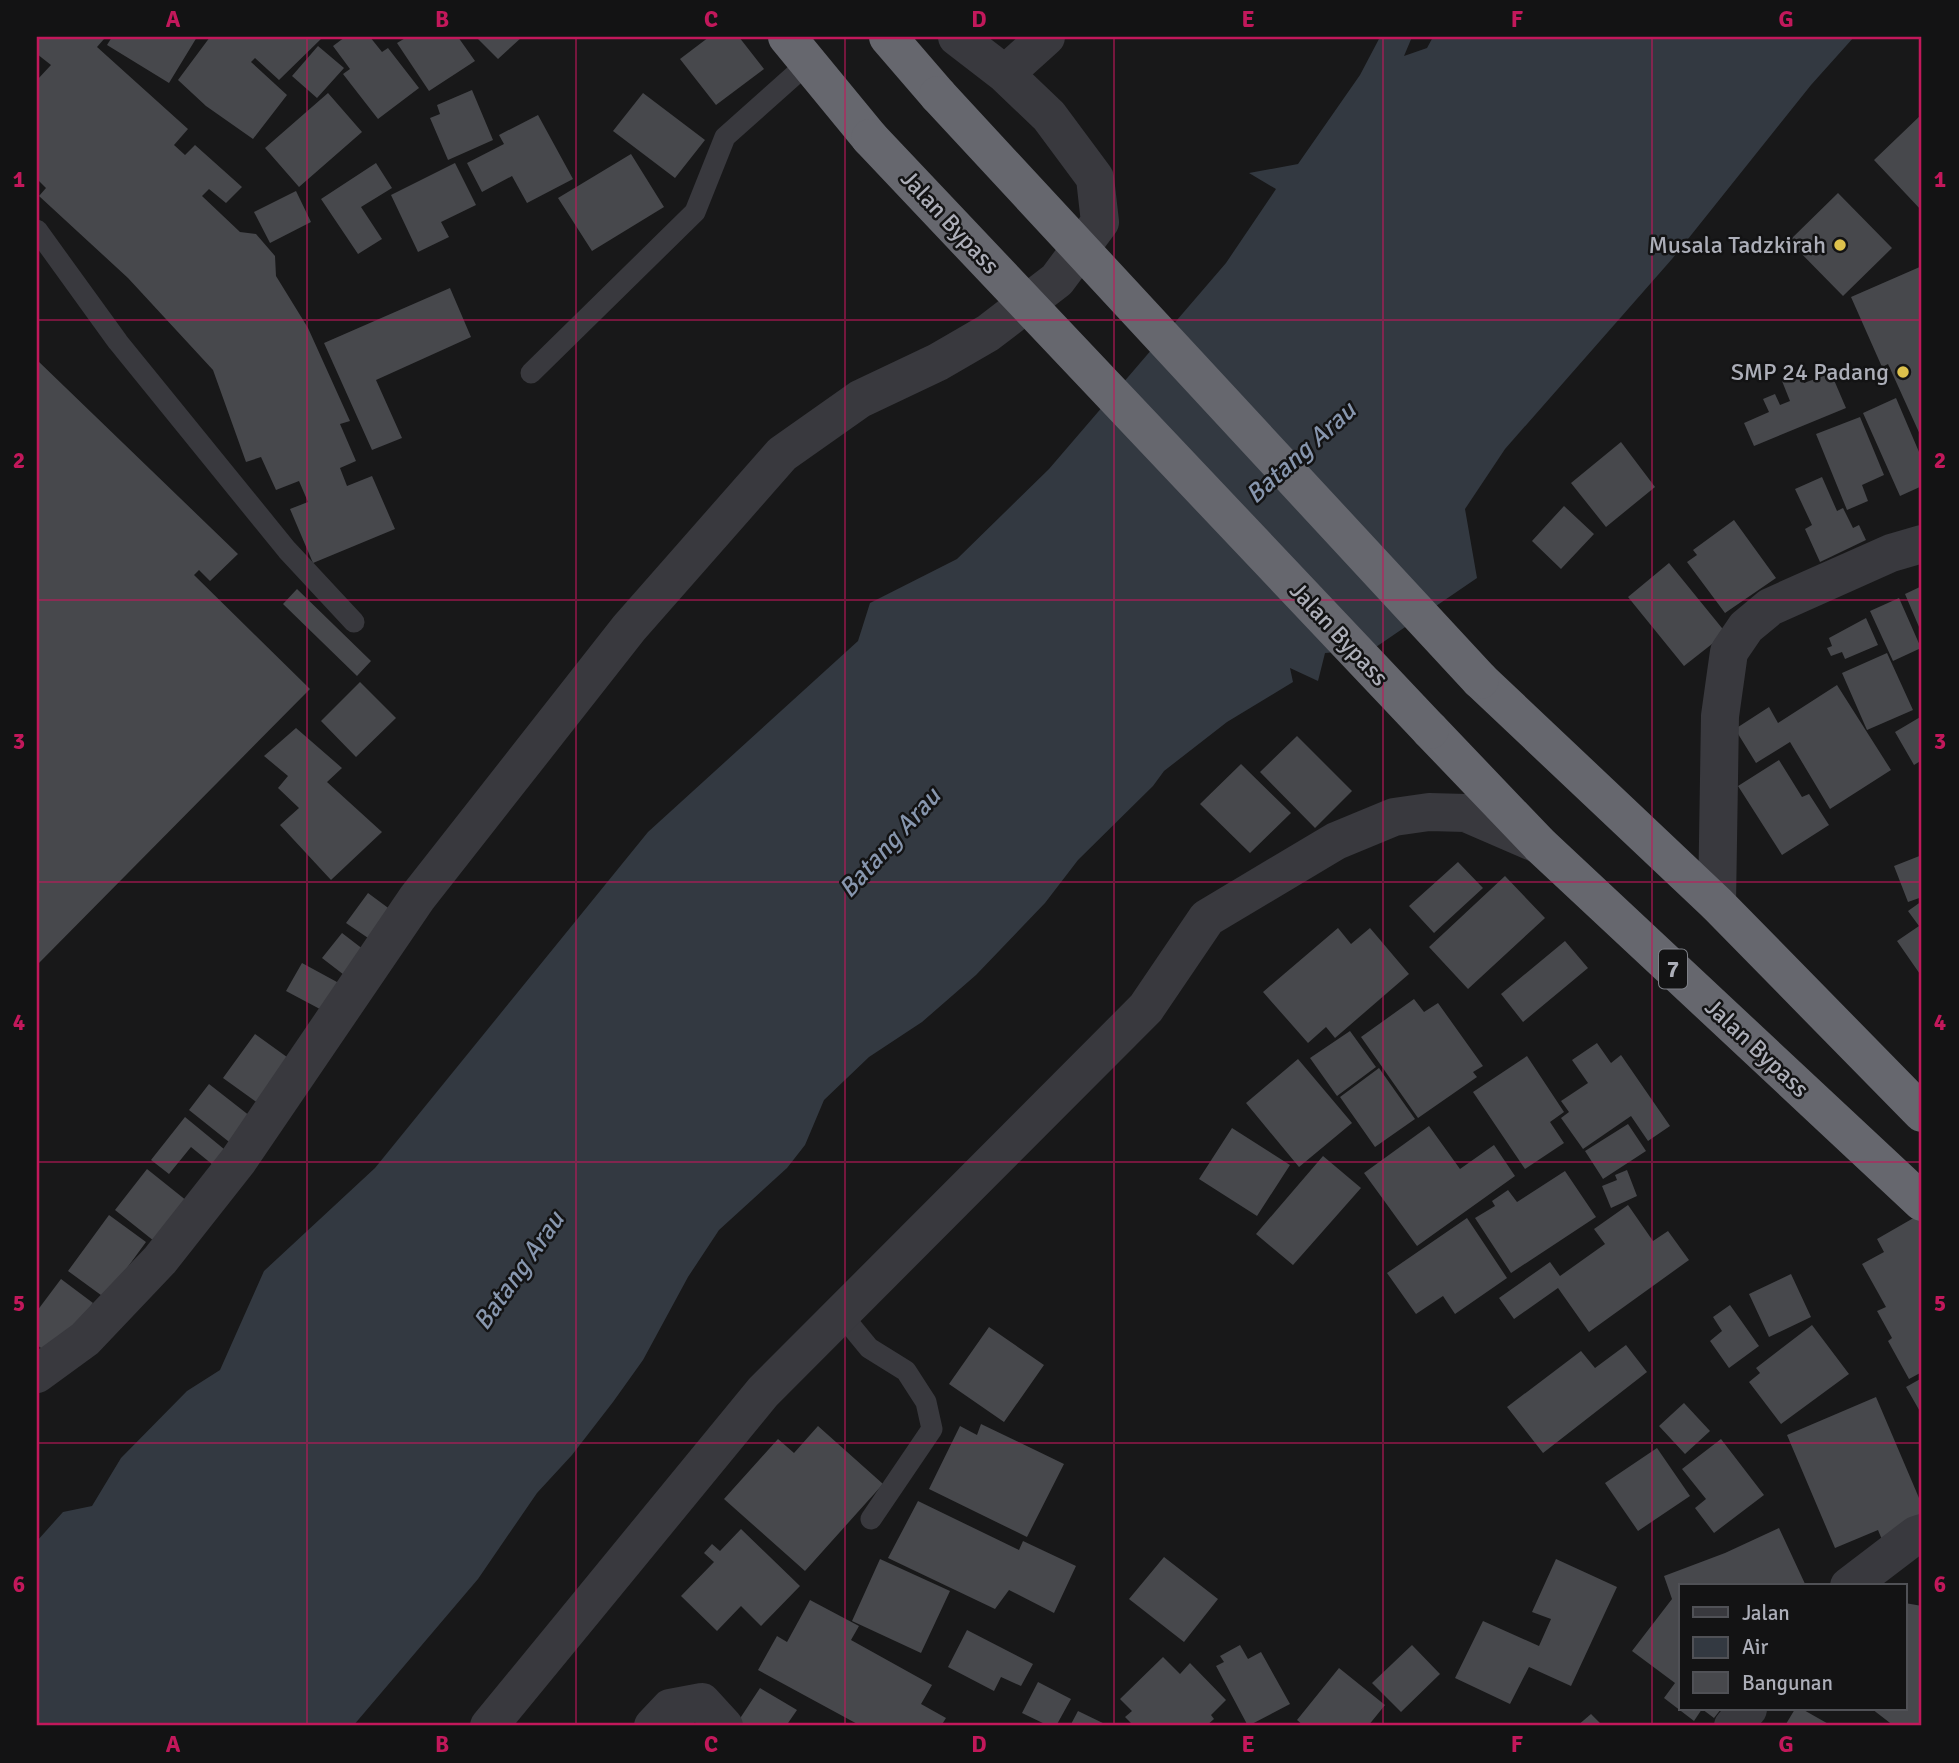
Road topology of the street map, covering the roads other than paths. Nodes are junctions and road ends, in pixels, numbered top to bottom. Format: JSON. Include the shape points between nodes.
{"nodes":[{"id":1,"x":888,"y":37,"type":"edge"},
{"id":2,"x":957,"y":37,"type":"edge"},
{"id":3,"x":1046,"y":37,"type":"edge"},
{"id":4,"x":797,"y":50,"type":"edge"},
{"id":5,"x":1005,"y":74,"type":"junction"},
{"id":6,"x":37,"y":230,"type":"edge"},
{"id":7,"x":531,"y":373,"type":"dead end"},
{"id":8,"x":1922,"y":544,"type":"edge"},
{"id":9,"x":354,"y":622,"type":"dead end"},
{"id":10,"x":1540,"y":845,"type":"junction"},
{"id":11,"x":1717,"y":904,"type":"junction"},
{"id":12,"x":1922,"y":1113,"type":"edge"},
{"id":13,"x":1922,"y":1202,"type":"edge"},
{"id":14,"x":841,"y":1314,"type":"junction"},
{"id":15,"x":37,"y":1374,"type":"edge"},
{"id":16,"x":872,"y":1519,"type":"dead end"},
{"id":17,"x":1922,"y":1533,"type":"edge"},
{"id":18,"x":1852,"y":1584,"type":"edge"},
{"id":19,"x":1747,"y":1710,"type":"edge"},
{"id":20,"x":489,"y":1726,"type":"edge"},
{"id":21,"x":653,"y":1726,"type":"edge"},
{"id":22,"x":724,"y":1726,"type":"edge"},
{"id":23,"x":1734,"y":1726,"type":"edge"}],
"edges":[{"from":1,"to":11,"type":"highway","bridge":true,"via":[[1480,680]]},
{"from":2,"to":5,"type":"street"},
{"from":3,"to":5,"type":"street"},
{"from":4,"to":7,"type":"lane","via":[[725,137],[695,212]]},
{"from":4,"to":10,"type":"highway","name":"Jalan Bypass","number":"7","bridge":true,"via":[[870,138]]},
{"from":5,"to":15,"type":"street","via":[[1049,116],[1096,178],[1100,222],[1065,270],[988,333],[860,399],[782,454],[629,628],[417,898],[238,1161],[160,1259],[85,1339]]},
{"from":6,"to":9,"type":"lane","via":[[118,342],[287,550]]},
{"from":8,"to":11,"type":"street","via":[[1891,553],[1770,607],[1746,626],[1729,652],[1720,716]]},
{"from":10,"to":13,"type":"highway","name":"Jalan Bypass","number":"7"},
{"from":10,"to":14,"type":"street","via":[[1466,813],[1394,817],[1336,841],[1207,918],[1146,1008]]},
{"from":11,"to":12,"type":"highway"},
{"from":14,"to":16,"type":"lane","via":[[869,1348],[906,1371],[926,1402],[933,1429]]},
{"from":14,"to":20,"type":"street","via":[[763,1392]]},
{"from":17,"to":18,"type":"street"},
{"from":19,"to":23,"type":"street"},
{"from":21,"to":22,"type":"street","via":[[670,1708],[702,1702]]}]}
